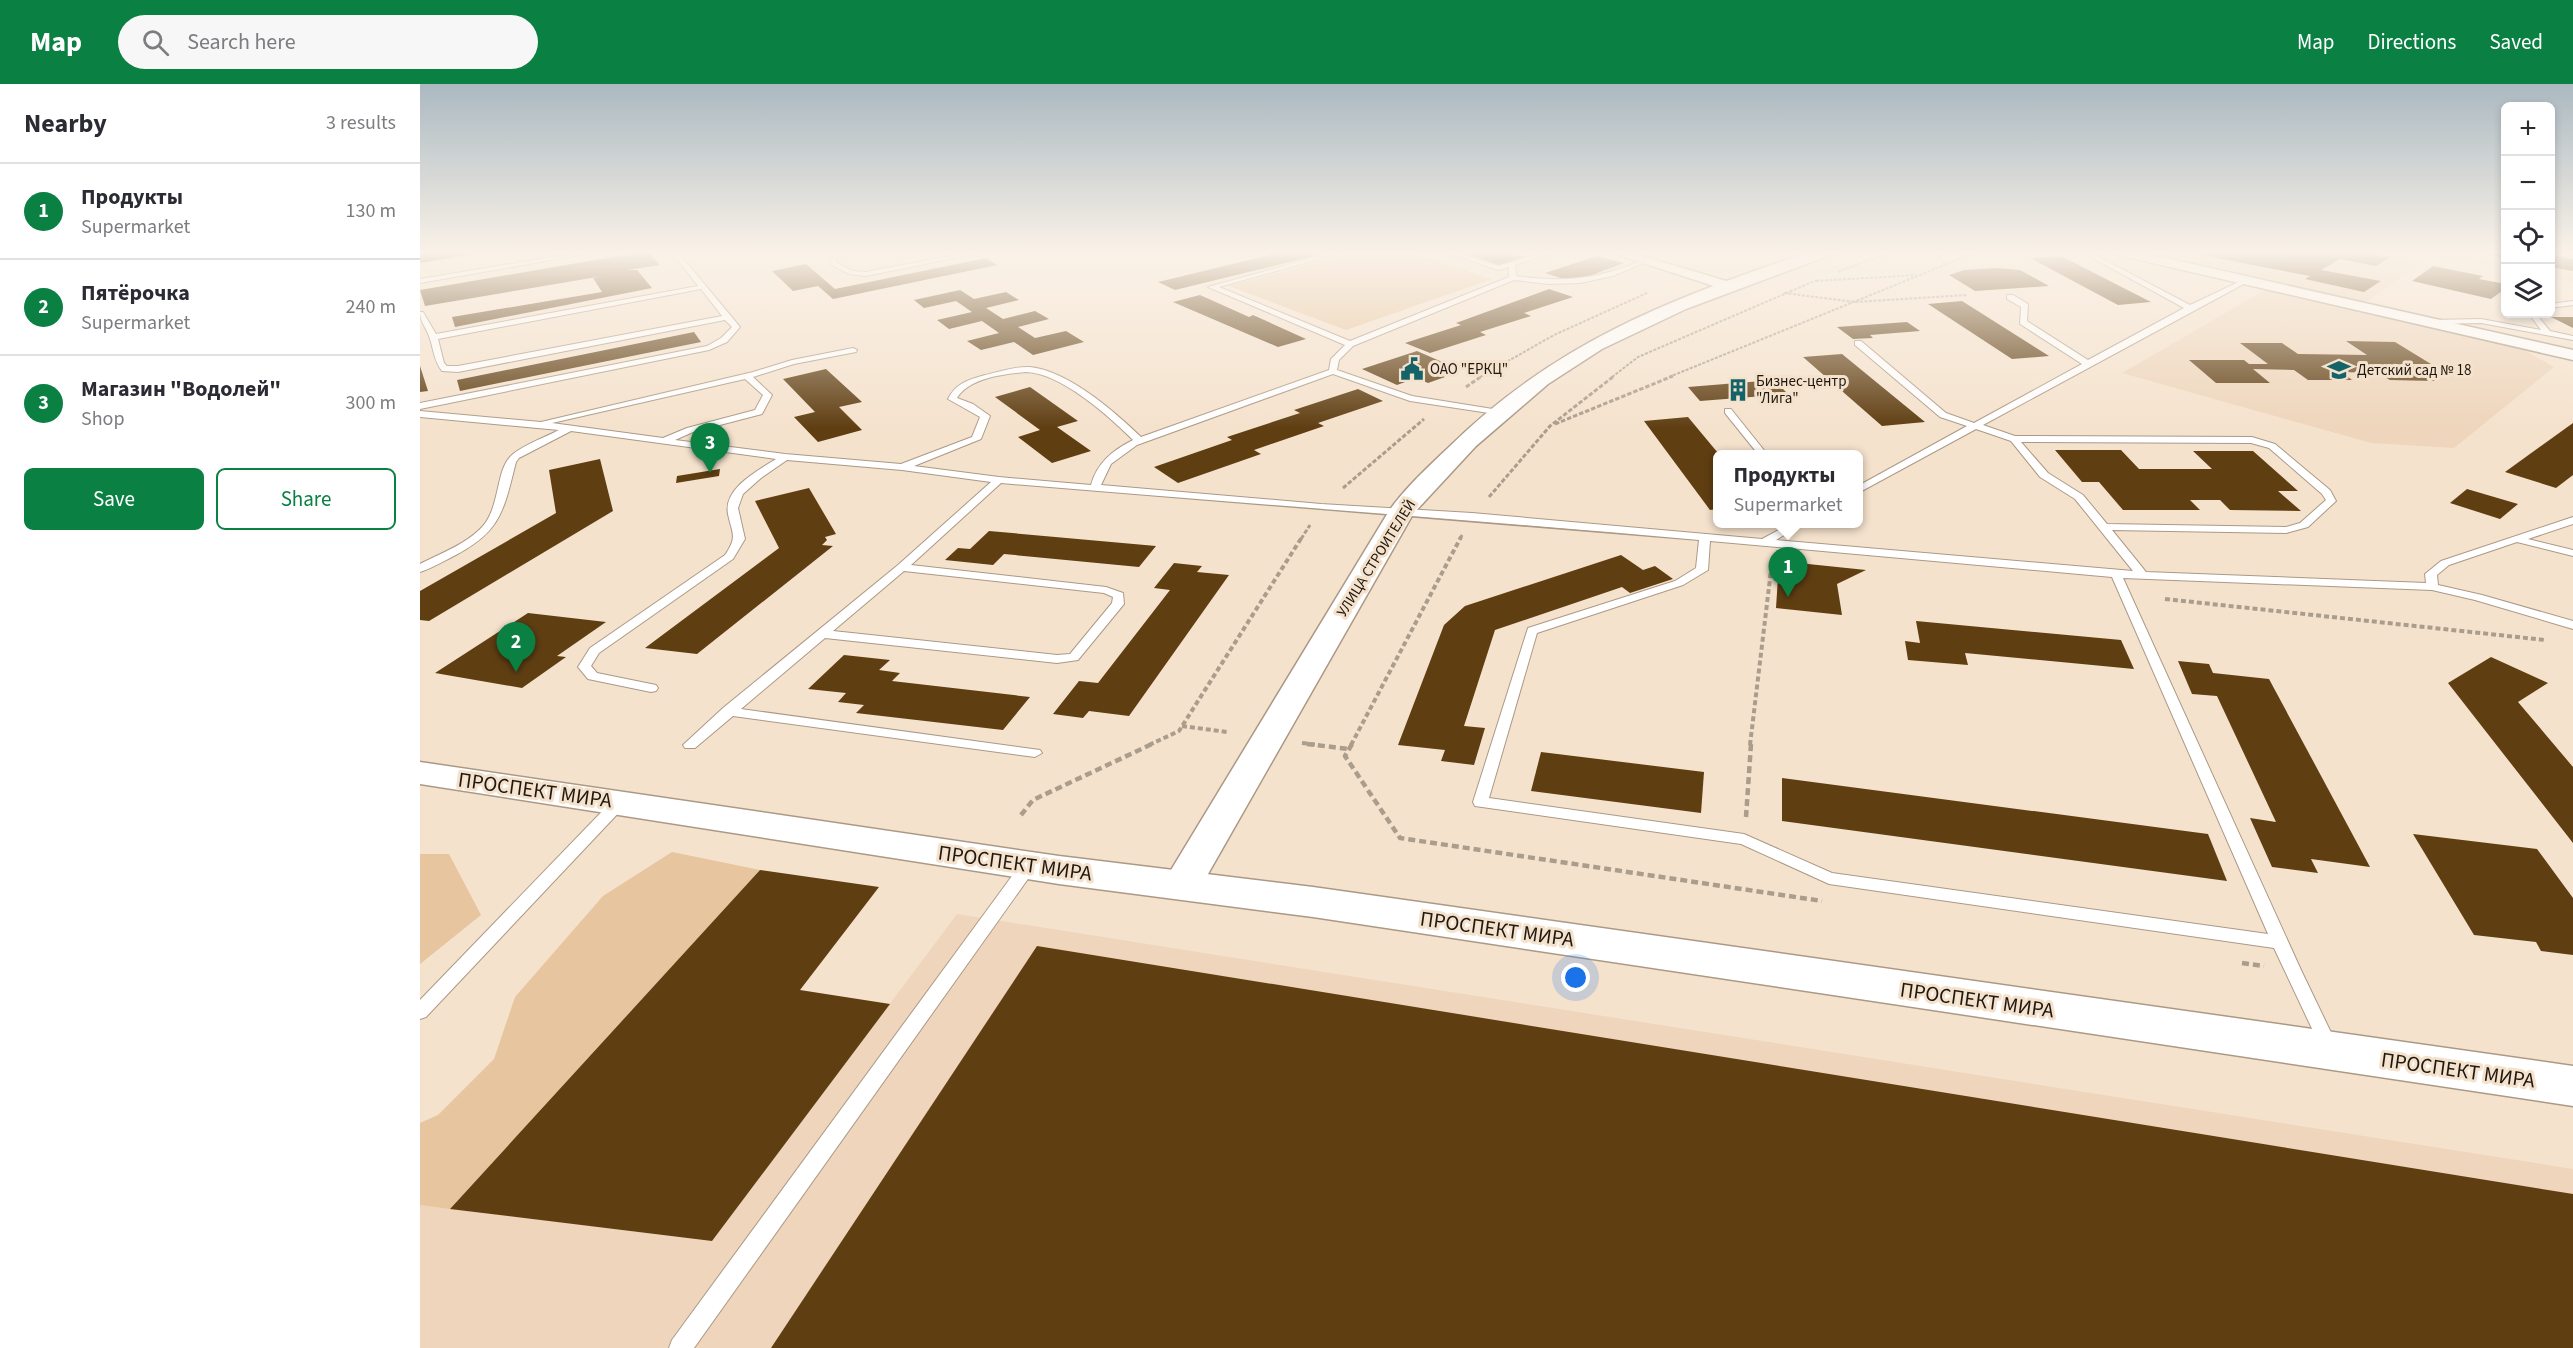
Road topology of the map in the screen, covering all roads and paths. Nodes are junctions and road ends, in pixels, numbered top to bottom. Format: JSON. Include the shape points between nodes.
{"nodes":[{"id":1,"x":579,"y":310,"type":"edge"},
{"id":2,"x":721,"y":310,"type":"edge"},
{"id":3,"x":1268,"y":310,"type":"edge"},
{"id":4,"x":1440,"y":310,"type":"edge"},
{"id":5,"x":1671,"y":310,"type":"edge"},
{"id":6,"x":1745,"y":310,"type":"edge"},
{"id":7,"x":1835,"y":310,"type":"edge"},
{"id":8,"x":2025,"y":310,"type":"edge"},
{"id":9,"x":2186,"y":310,"type":"edge"},
{"id":10,"x":2378,"y":310,"type":"edge"},
{"id":11,"x":420,"y":314,"type":"edge"},
{"id":12,"x":727,"y":317,"type":"junction"},
{"id":13,"x":2536,"y":318,"type":"edge"},
{"id":14,"x":2430,"y":322,"type":"junction"},
{"id":15,"x":2547,"y":333,"type":"junction"},
{"id":16,"x":434,"y":337,"type":"junction"},
{"id":17,"x":2573,"y":338,"type":"edge"},
{"id":18,"x":1858,"y":343,"type":"dead end"},
{"id":19,"x":1350,"y":344,"type":"junction"},
{"id":20,"x":853,"y":350,"type":"dead end"},
{"id":21,"x":2573,"y":355,"type":"edge"},
{"id":22,"x":2088,"y":364,"type":"junction"},
{"id":23,"x":1333,"y":371,"type":"junction"},
{"id":24,"x":746,"y":375,"type":"junction"},
{"id":25,"x":420,"y":406,"type":"edge"},
{"id":26,"x":1728,"y":411,"type":"dead end"},
{"id":27,"x":1499,"y":413,"type":"junction"},
{"id":28,"x":420,"y":414,"type":"edge"},
{"id":29,"x":537,"y":424,"type":"junction"},
{"id":30,"x":1550,"y":426,"type":"junction"},
{"id":31,"x":1976,"y":427,"type":"junction"},
{"id":32,"x":568,"y":429,"type":"junction"},
{"id":33,"x":2014,"y":439,"type":"junction"},
{"id":34,"x":1138,"y":440,"type":"junction"},
{"id":35,"x":663,"y":441,"type":"junction"},
{"id":36,"x":1760,"y":450,"type":"edge"},
{"id":37,"x":785,"y":457,"type":"junction"},
{"id":38,"x":902,"y":467,"type":"junction"},
{"id":39,"x":999,"y":480,"type":"junction"},
{"id":40,"x":1863,"y":487,"type":"edge"},
{"id":41,"x":1095,"y":488,"type":"junction"},
{"id":42,"x":1402,"y":511,"type":"junction"},
{"id":43,"x":1472,"y":516,"type":"junction"},
{"id":44,"x":2573,"y":520,"type":"edge"},
{"id":45,"x":2104,"y":527,"type":"junction"},
{"id":46,"x":1790,"y":528,"type":"edge"},
{"id":47,"x":1705,"y":538,"type":"junction"},
{"id":48,"x":2516,"y":540,"type":"junction"},
{"id":49,"x":1763,"y":543,"type":"junction"},
{"id":50,"x":2573,"y":553,"type":"edge"},
{"id":51,"x":1772,"y":559,"type":"dead end"},
{"id":52,"x":902,"y":567,"type":"junction"},
{"id":53,"x":420,"y":569,"type":"edge"},
{"id":54,"x":2116,"y":574,"type":"junction"},
{"id":55,"x":2143,"y":576,"type":"junction"},
{"id":56,"x":2432,"y":588,"type":"junction"},
{"id":57,"x":2573,"y":625,"type":"edge"},
{"id":58,"x":823,"y":634,"type":"junction"},
{"id":59,"x":651,"y":688,"type":"dead end"},
{"id":60,"x":728,"y":711,"type":"junction"},
{"id":61,"x":1182,"y":726,"type":"dead end"},
{"id":62,"x":1227,"y":732,"type":"dead end"},
{"id":63,"x":1297,"y":742,"type":"dead end"},
{"id":64,"x":690,"y":745,"type":"dead end"},
{"id":65,"x":1349,"y":749,"type":"junction"},
{"id":66,"x":1035,"y":753,"type":"dead end"},
{"id":67,"x":420,"y":773,"type":"edge"},
{"id":68,"x":620,"y":802,"type":"junction"},
{"id":69,"x":1744,"y":839,"type":"junction"},
{"id":70,"x":1029,"y":865,"type":"junction"},
{"id":71,"x":1182,"y":885,"type":"junction"},
{"id":72,"x":1834,"y":902,"type":"dead end"},
{"id":73,"x":2279,"y":942,"type":"junction"},
{"id":74,"x":2233,"y":961,"type":"dead end"},
{"id":75,"x":2292,"y":970,"type":"junction"},
{"id":76,"x":420,"y":1011,"type":"edge"},
{"id":77,"x":2332,"y":1052,"type":"junction"},
{"id":78,"x":2573,"y":1086,"type":"edge"},
{"id":79,"x":680,"y":1348,"type":"edge"}],
"edges":[{"from":1,"to":16,"type":"lane"},
{"from":2,"to":12,"type":"lane"},
{"from":3,"to":19,"type":"lane"},
{"from":4,"to":19,"type":"lane"},
{"from":5,"to":27,"type":"street","name":"УЛИЦА СТРОИТЕЛЕЙ","via":[[1594,346]]},
{"from":6,"to":30,"type":"path","via":[[1638,357]]},
{"from":7,"to":30,"type":"path"},
{"from":8,"to":22,"type":"lane","via":[[2023,322]]},
{"from":9,"to":22,"type":"lane"},
{"from":10,"to":14,"type":"street"},
{"from":11,"to":16,"type":"lane"},
{"from":12,"to":16,"type":"lane","via":[[458,369],[445,369],[440,363]]},
{"from":12,"to":25,"type":"lane","via":[[736,327],[733,333],[709,348]]},
{"from":13,"to":15,"type":"lane"},
{"from":14,"to":15,"type":"lane","via":[[2481,321]]},
{"from":14,"to":21,"type":"street"},
{"from":15,"to":17,"type":"lane"},
{"from":18,"to":31,"type":"lane","via":[[1943,415]]},
{"from":19,"to":23,"type":"lane","via":[[1335,359]]},
{"from":20,"to":24,"type":"lane"},
{"from":22,"to":31,"type":"lane"},
{"from":23,"to":27,"type":"lane","via":[[1410,398]]},
{"from":23,"to":34,"type":"lane"},
{"from":24,"to":29,"type":"lane"},
{"from":24,"to":35,"type":"lane","via":[[768,395],[759,412]]},
{"from":26,"to":36,"type":"lane"},
{"from":27,"to":42,"type":"street","name":"УЛИЦА СТРОИТЕЛЕЙ","via":[[1443,463]]},
{"from":28,"to":29,"type":"lane"},
{"from":29,"to":32,"type":"lane"},
{"from":30,"to":43,"type":"path"},
{"from":31,"to":33,"type":"lane"},
{"from":31,"to":40,"type":"lane"},
{"from":32,"to":35,"type":"lane"},
{"from":32,"to":53,"type":"lane","via":[[511,462],[494,519],[485,530]]},
{"from":33,"to":45,"type":"lane","via":[[2043,476],[2079,497]]},
{"from":33,"to":45,"type":"lane","via":[[2252,440],[2272,446],[2326,492],[2331,501],[2304,525],[2286,530]]},
{"from":34,"to":38,"type":"lane","via":[[1119,420],[1065,383],[1050,374],[1030,370],[969,382],[955,392],[952,399],[985,416],[976,439]]},
{"from":34,"to":41,"type":"lane","via":[[1106,465]]},
{"from":35,"to":37,"type":"lane"},
{"from":37,"to":38,"type":"lane"},
{"from":37,"to":59,"type":"lane","via":[[735,498],[733,509],[741,535],[729,556],[594,651],[584,667],[593,676]]},
{"from":38,"to":39,"type":"lane"},
{"from":39,"to":41,"type":"lane"},
{"from":39,"to":52,"type":"lane"},
{"from":41,"to":42,"type":"lane"},
{"from":42,"to":43,"type":"lane"},
{"from":42,"to":71,"type":"street","name":"УЛИЦА СТРОИТЕЛЕЙ"},
{"from":43,"to":47,"type":"lane"},
{"from":43,"to":65,"type":"path"},
{"from":44,"to":48,"type":"lane"},
{"from":45,"to":55,"type":"lane"},
{"from":46,"to":49,"type":"lane"},
{"from":47,"to":49,"type":"lane"},
{"from":47,"to":69,"type":"lane","via":[[1701,570],[1679,583],[1532,631],[1480,802]]},
{"from":48,"to":50,"type":"lane"},
{"from":48,"to":56,"type":"lane","via":[[2445,563],[2431,574]]},
{"from":49,"to":54,"type":"lane"},
{"from":51,"to":69,"type":"path","via":[[1751,737]]},
{"from":52,"to":58,"type":"lane"},
{"from":52,"to":58,"type":"lane","via":[[1106,590],[1119,595],[1118,604],[1074,657],[1057,659]]},
{"from":54,"to":55,"type":"lane"},
{"from":54,"to":73,"type":"lane"},
{"from":55,"to":56,"type":"lane"},
{"from":56,"to":57,"type":"lane"},
{"from":58,"to":60,"type":"lane"},
{"from":60,"to":64,"type":"lane"},
{"from":60,"to":66,"type":"lane"},
{"from":61,"to":62,"type":"path"},
{"from":63,"to":65,"type":"path"},
{"from":65,"to":72,"type":"path","via":[[1346,756],[1400,838]]},
{"from":67,"to":68,"type":"street","name":"ПРОСПЕКТ МИРА"},
{"from":68,"to":70,"type":"street","name":"ПРОСПЕКТ МИРА"},
{"from":68,"to":76,"type":"lane"},
{"from":69,"to":73,"type":"lane","via":[[1829,878]]},
{"from":70,"to":71,"type":"street","name":"ПРОСПЕКТ МИРА"},
{"from":70,"to":79,"type":"lane"},
{"from":71,"to":77,"type":"street","name":"ПРОСПЕКТ МИРА"},
{"from":73,"to":75,"type":"lane"},
{"from":74,"to":75,"type":"path"},
{"from":75,"to":77,"type":"lane"},
{"from":77,"to":78,"type":"street","name":"ПРОСПЕКТ МИРА"}]}
